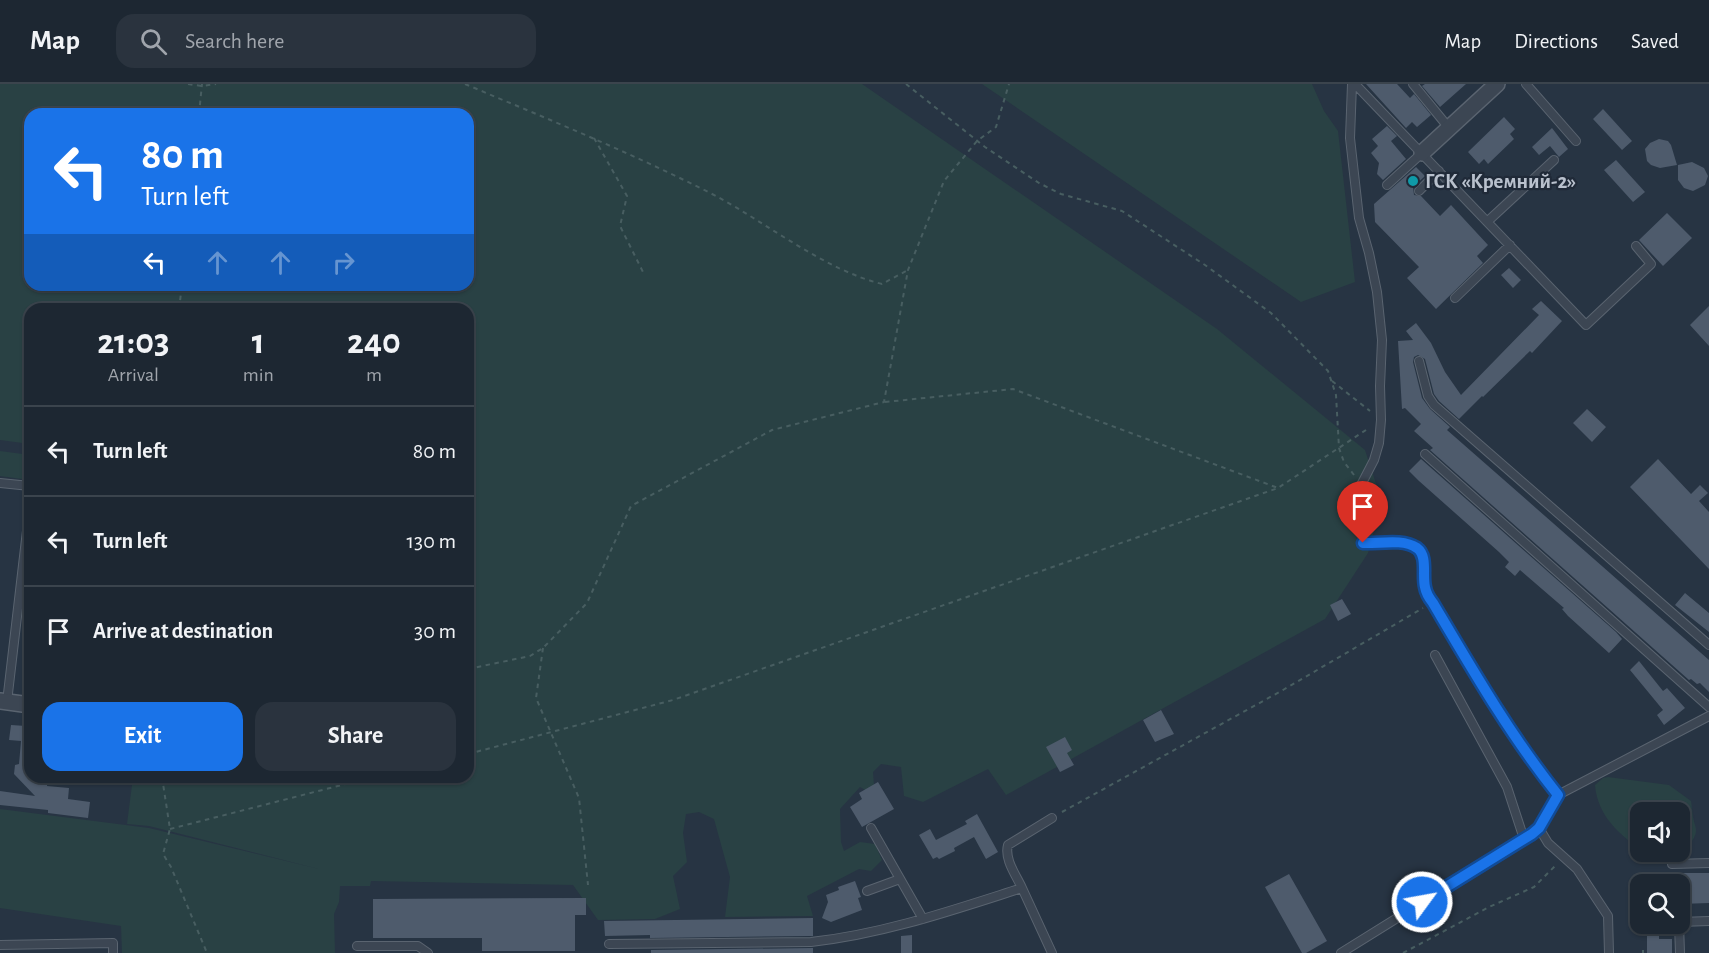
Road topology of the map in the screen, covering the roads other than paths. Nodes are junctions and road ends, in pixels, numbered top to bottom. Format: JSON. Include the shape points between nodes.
{"nodes":[{"id":1,"x":1353,"y":84,"type":"edge"},
{"id":2,"x":1413,"y":84,"type":"edge"},
{"id":3,"x":1526,"y":84,"type":"edge"},
{"id":4,"x":1491,"y":86,"type":"edge"},
{"id":5,"x":1449,"y":128,"type":"junction"},
{"id":6,"x":1576,"y":141,"type":"dead end"},
{"id":7,"x":1422,"y":153,"type":"junction"},
{"id":8,"x":1554,"y":160,"type":"dead end"},
{"id":9,"x":1439,"y":171,"type":"junction"},
{"id":10,"x":1387,"y":185,"type":"dead end"},
{"id":11,"x":1419,"y":191,"type":"dead end"},
{"id":12,"x":1488,"y":221,"type":"junction"},
{"id":13,"x":1510,"y":245,"type":"junction"},
{"id":14,"x":1636,"y":246,"type":"dead end"},
{"id":15,"x":1455,"y":298,"type":"dead end"},
{"id":16,"x":1419,"y":361,"type":"dead end"},
{"id":17,"x":1425,"y":454,"type":"dead end"},
{"id":18,"x":0,"y":483,"type":"edge"},
{"id":19,"x":1361,"y":484,"type":"road end"},
{"id":20,"x":24,"y":485,"type":"edge"},
{"id":21,"x":1363,"y":543,"type":"dead end"},
{"id":22,"x":24,"y":550,"type":"edge"},
{"id":23,"x":1709,"y":645,"type":"edge"},
{"id":24,"x":1435,"y":655,"type":"dead end"},
{"id":25,"x":4,"y":702,"type":"edge"},
{"id":26,"x":24,"y":704,"type":"edge"},
{"id":27,"x":1709,"y":707,"type":"edge"},
{"id":28,"x":1709,"y":716,"type":"edge"},
{"id":29,"x":1558,"y":795,"type":"junction"},
{"id":30,"x":1052,"y":818,"type":"road end"},
{"id":31,"x":871,"y":828,"type":"dead end"},
{"id":32,"x":1539,"y":828,"type":"junction"},
{"id":33,"x":1524,"y":839,"type":"junction"},
{"id":34,"x":1709,"y":863,"type":"edge"},
{"id":35,"x":1672,"y":864,"type":"dead end"},
{"id":36,"x":900,"y":879,"type":"junction"},
{"id":37,"x":1022,"y":888,"type":"junction"},
{"id":38,"x":867,"y":891,"type":"dead end"},
{"id":39,"x":923,"y":919,"type":"junction"},
{"id":40,"x":1709,"y":921,"type":"edge"},
{"id":41,"x":1690,"y":922,"type":"edge"},
{"id":42,"x":1679,"y":934,"type":"edge"},
{"id":43,"x":811,"y":942,"type":"junction"},
{"id":44,"x":609,"y":944,"type":"dead end"},
{"id":45,"x":0,"y":945,"type":"edge"},
{"id":46,"x":357,"y":946,"type":"dead end"},
{"id":47,"x":644,"y":949,"type":"edge"},
{"id":48,"x":113,"y":953,"type":"edge"},
{"id":49,"x":428,"y":953,"type":"edge"},
{"id":50,"x":811,"y":953,"type":"edge"},
{"id":51,"x":1052,"y":953,"type":"edge"},
{"id":52,"x":1341,"y":953,"type":"edge"},
{"id":53,"x":1610,"y":953,"type":"edge"},
{"id":54,"x":1680,"y":953,"type":"edge"}],
"edges":[{"from":1,"to":7,"type":"lane"},
{"from":1,"to":19,"type":"lane","via":[[1350,138],[1356,195],[1377,292],[1382,340],[1382,420],[1376,452]]},
{"from":2,"to":5,"type":"lane"},
{"from":3,"to":6,"type":"lane"},
{"from":4,"to":5,"type":"street"},
{"from":5,"to":7,"type":"street"},
{"from":7,"to":9,"type":"lane"},
{"from":7,"to":10,"type":"lane"},
{"from":8,"to":12,"type":"lane"},
{"from":9,"to":11,"type":"lane"},
{"from":9,"to":12,"type":"lane"},
{"from":12,"to":13,"type":"lane"},
{"from":13,"to":14,"type":"lane","via":[[1586,325],[1651,264]]},
{"from":13,"to":15,"type":"lane"},
{"from":16,"to":23,"type":"lane","via":[[1434,405]]},
{"from":17,"to":27,"type":"lane"},
{"from":18,"to":20,"type":"lane"},
{"from":21,"to":29,"type":"lane","via":[[1399,543],[1422,554],[1426,593],[1500,716]]},
{"from":22,"to":25,"type":"lane"},
{"from":24,"to":33,"type":"lane","via":[[1507,788]]},
{"from":25,"to":26,"type":"street"},
{"from":28,"to":29,"type":"lane"},
{"from":29,"to":32,"type":"lane"},
{"from":30,"to":37,"type":"lane","via":[[1008,845],[1006,852]]},
{"from":31,"to":36,"type":"lane"},
{"from":32,"to":33,"type":"lane"},
{"from":32,"to":53,"type":"lane","via":[[1548,843],[1577,869],[1608,916]]},
{"from":33,"to":52,"type":"lane"},
{"from":34,"to":35,"type":"lane"},
{"from":36,"to":38,"type":"lane"},
{"from":36,"to":39,"type":"lane"},
{"from":37,"to":39,"type":"lane"},
{"from":37,"to":51,"type":"lane"},
{"from":39,"to":43,"type":"lane"},
{"from":40,"to":41,"type":"lane"},
{"from":42,"to":54,"type":"lane"},
{"from":43,"to":47,"type":"lane"},
{"from":43,"to":50,"type":"lane"},
{"from":44,"to":47,"type":"lane"},
{"from":45,"to":48,"type":"lane","via":[[113,943]]},
{"from":46,"to":49,"type":"lane","via":[[418,946]]}]}
